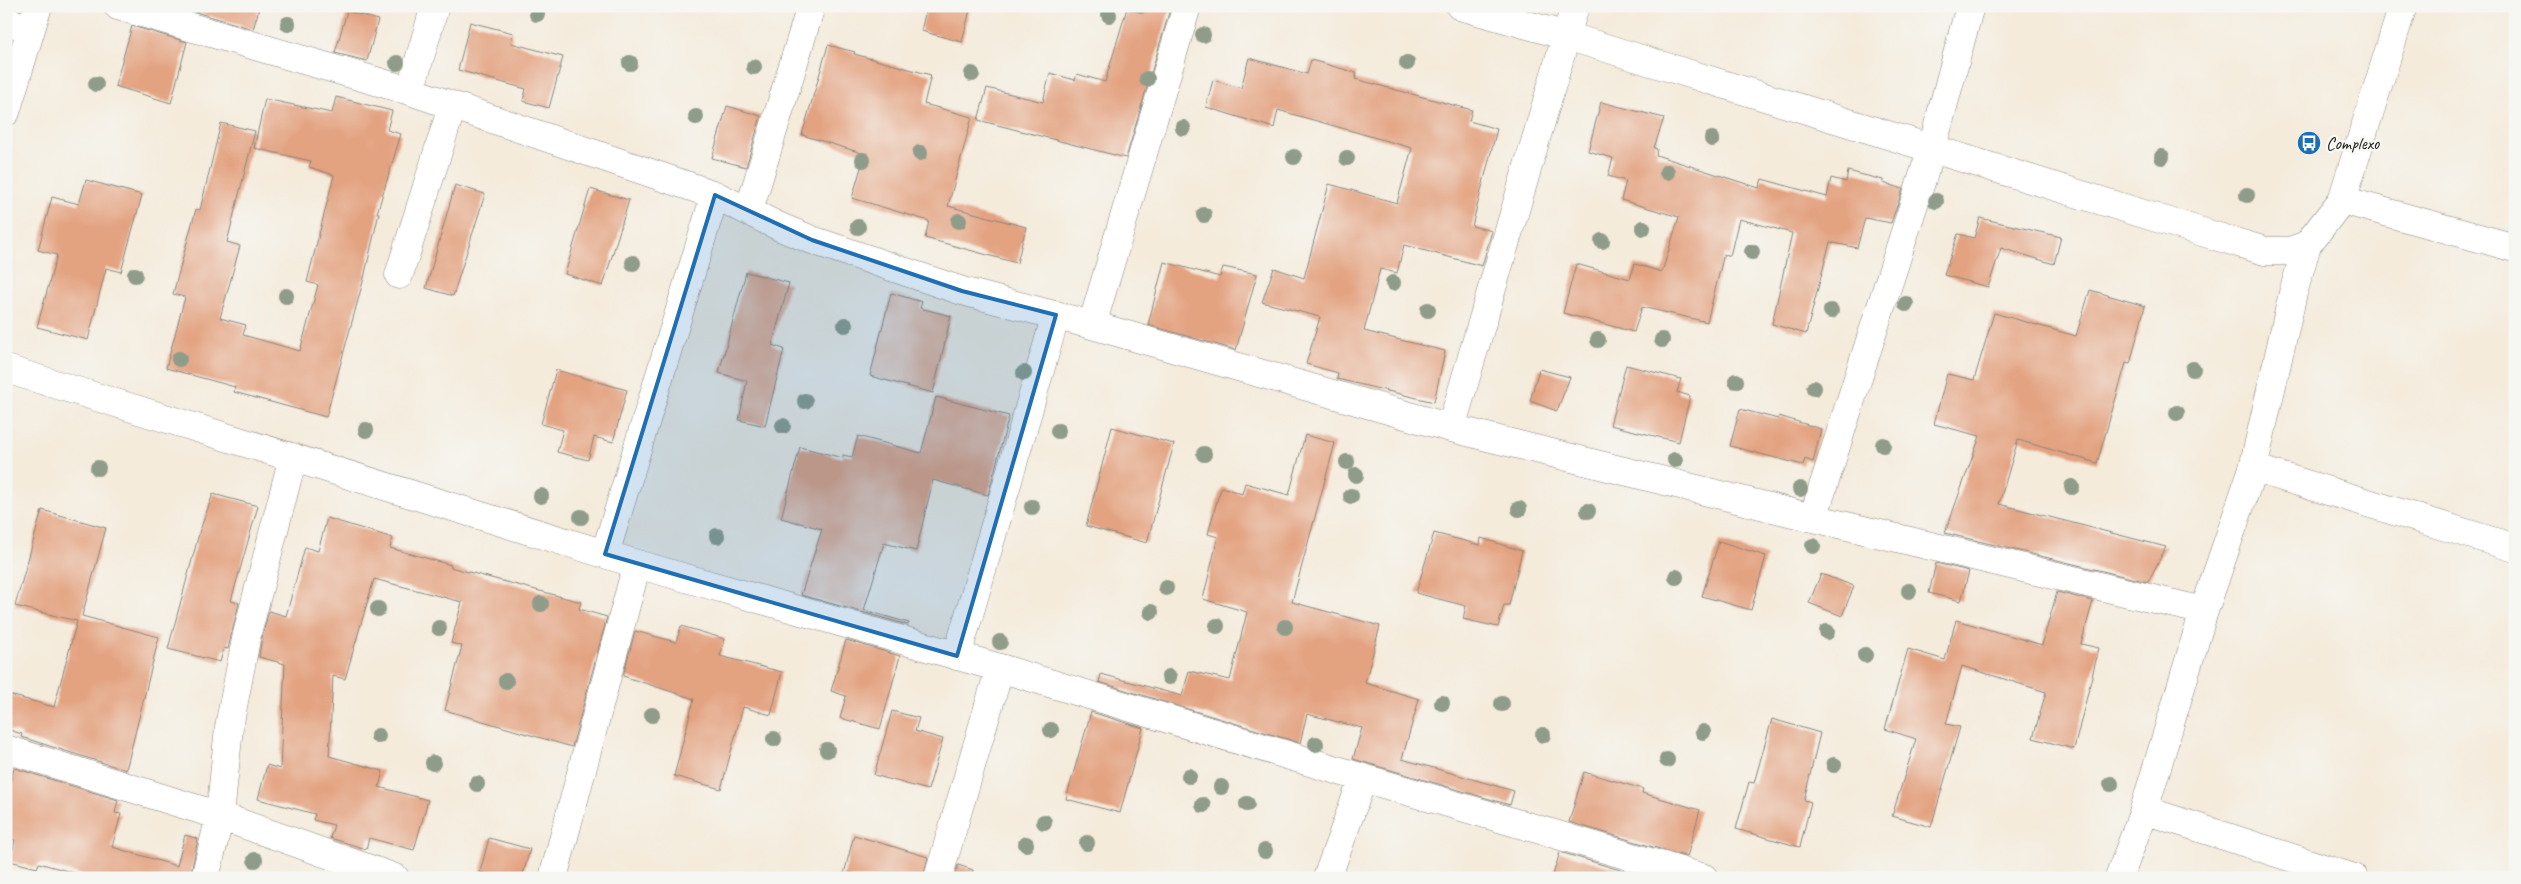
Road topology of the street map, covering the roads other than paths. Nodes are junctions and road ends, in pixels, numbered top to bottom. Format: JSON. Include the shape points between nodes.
{"nodes":[{"id":1,"x":118,"y":6,"type":"edge"},
{"id":2,"x":435,"y":6,"type":"edge"},
{"id":3,"x":811,"y":6,"type":"edge"},
{"id":4,"x":1187,"y":6,"type":"edge"},
{"id":5,"x":1460,"y":6,"type":"edge"},
{"id":6,"x":1576,"y":6,"type":"edge"},
{"id":7,"x":1970,"y":6,"type":"edge"},
{"id":8,"x":2403,"y":6,"type":"edge"},
{"id":9,"x":25,"y":19,"type":"edge"},
{"id":10,"x":1567,"y":36,"type":"junction"},
{"id":11,"x":410,"y":91,"type":"junction"},
{"id":12,"x":452,"y":107,"type":"junction"},
{"id":13,"x":6,"y":112,"type":"edge"},
{"id":14,"x":1932,"y":148,"type":"junction"},
{"id":15,"x":716,"y":195,"type":"junction"},
{"id":16,"x":2342,"y":200,"type":"junction"},
{"id":17,"x":749,"y":210,"type":"junction"},
{"id":18,"x":2307,"y":245,"type":"junction"},
{"id":19,"x":2515,"y":248,"type":"edge"},
{"id":20,"x":399,"y":275,"type":"dead end"},
{"id":21,"x":1056,"y":315,"type":"junction"},
{"id":22,"x":1092,"y":325,"type":"junction"},
{"id":23,"x":6,"y":369,"type":"edge"},
{"id":24,"x":1451,"y":428,"type":"junction"},
{"id":25,"x":293,"y":457,"type":"junction"},
{"id":26,"x":2253,"y":468,"type":"junction"},
{"id":27,"x":1812,"y":518,"type":"junction"},
{"id":28,"x":2515,"y":548,"type":"edge"},
{"id":29,"x":605,"y":554,"type":"junction"},
{"id":30,"x":637,"y":564,"type":"junction"},
{"id":31,"x":2204,"y":612,"type":"junction"},
{"id":32,"x":956,"y":656,"type":"junction"},
{"id":33,"x":1000,"y":668,"type":"junction"},
{"id":34,"x":6,"y":749,"type":"edge"},
{"id":35,"x":1363,"y":778,"type":"junction"},
{"id":36,"x":2144,"y":810,"type":"junction"},
{"id":37,"x":220,"y":816,"type":"junction"},
{"id":38,"x":205,"y":878,"type":"edge"},
{"id":39,"x":396,"y":878,"type":"edge"},
{"id":40,"x":553,"y":878,"type":"edge"},
{"id":41,"x":938,"y":878,"type":"edge"},
{"id":42,"x":1327,"y":878,"type":"edge"},
{"id":43,"x":1704,"y":878,"type":"edge"},
{"id":44,"x":2119,"y":878,"type":"edge"},
{"id":45,"x":2354,"y":878,"type":"edge"}],
"edges":[{"from":1,"to":11,"type":"street"},
{"from":2,"to":11,"type":"street"},
{"from":3,"to":17,"type":"street"},
{"from":4,"to":22,"type":"street"},
{"from":5,"to":10,"type":"street"},
{"from":6,"to":10,"type":"street"},
{"from":7,"to":14,"type":"street"},
{"from":8,"to":16,"type":"street"},
{"from":9,"to":13,"type":"street"},
{"from":10,"to":14,"type":"street"},
{"from":10,"to":24,"type":"street"},
{"from":11,"to":12,"type":"street"},
{"from":12,"to":15,"type":"street"},
{"from":12,"to":20,"type":"street"},
{"from":14,"to":18,"type":"street","via":[[2265,251],[2290,251]]},
{"from":14,"to":27,"type":"street"},
{"from":15,"to":17,"type":"street"},
{"from":15,"to":29,"type":"street"},
{"from":16,"to":18,"type":"street"},
{"from":16,"to":19,"type":"street"},
{"from":17,"to":21,"type":"street","via":[[812,240],[962,291]]},
{"from":18,"to":26,"type":"street"},
{"from":21,"to":22,"type":"street"},
{"from":21,"to":32,"type":"street"},
{"from":22,"to":24,"type":"street"},
{"from":23,"to":25,"type":"street"},
{"from":24,"to":27,"type":"street"},
{"from":25,"to":29,"type":"street"},
{"from":25,"to":37,"type":"street","via":[[247,634],[229,727]]},
{"from":26,"to":28,"type":"street"},
{"from":26,"to":31,"type":"street"},
{"from":27,"to":31,"type":"street"},
{"from":29,"to":30,"type":"street"},
{"from":30,"to":32,"type":"street"},
{"from":30,"to":40,"type":"street"},
{"from":31,"to":36,"type":"street"},
{"from":32,"to":33,"type":"street"},
{"from":33,"to":35,"type":"street"},
{"from":33,"to":41,"type":"street"},
{"from":34,"to":37,"type":"street"},
{"from":35,"to":42,"type":"street"},
{"from":35,"to":43,"type":"street"},
{"from":36,"to":44,"type":"street"},
{"from":36,"to":45,"type":"street"},
{"from":37,"to":38,"type":"street"},
{"from":37,"to":39,"type":"street"}]}
